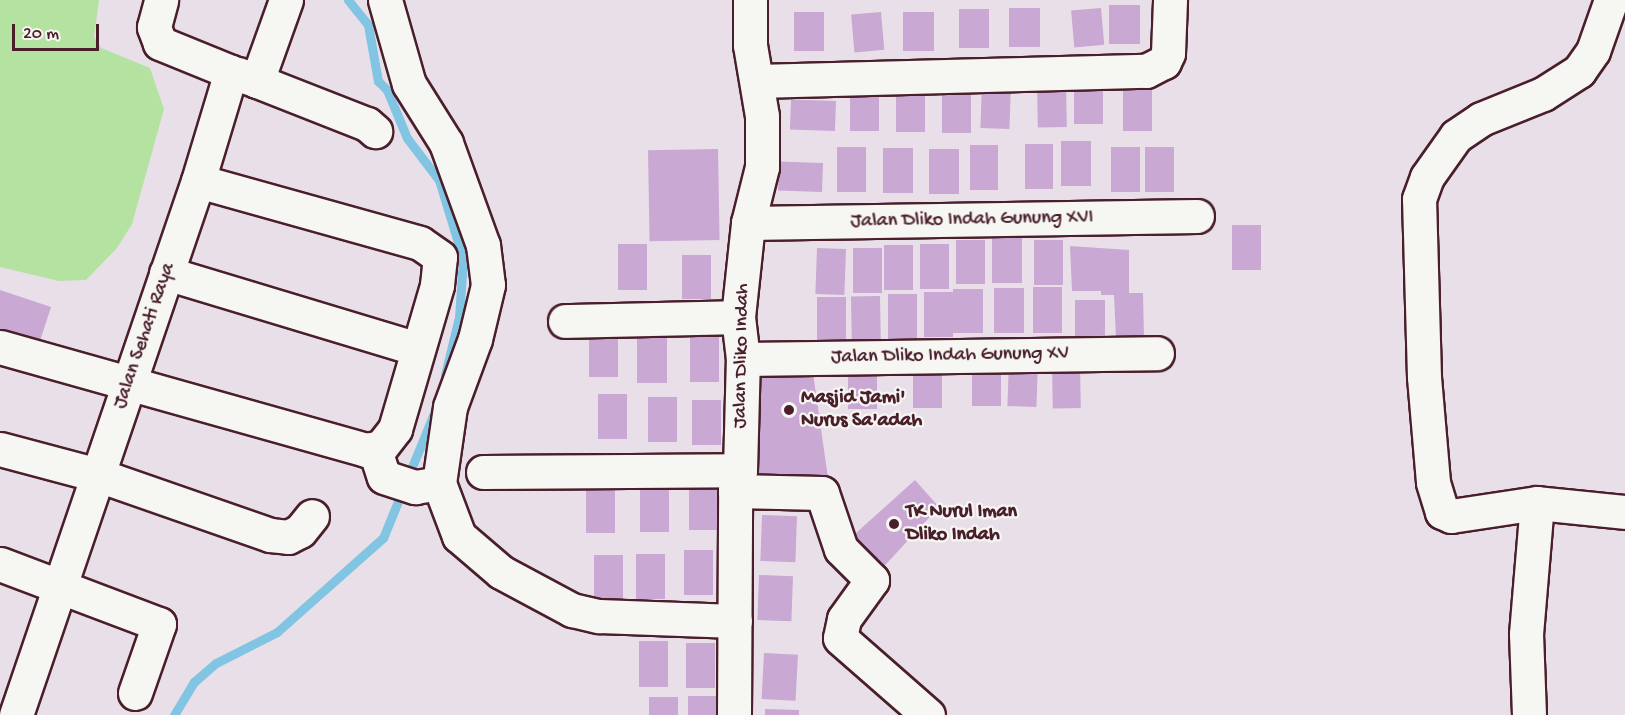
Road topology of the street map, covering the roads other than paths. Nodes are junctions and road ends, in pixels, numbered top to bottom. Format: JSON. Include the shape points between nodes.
{"nodes":[{"id":1,"x":161,"y":0,"type":"edge"},
{"id":2,"x":286,"y":0,"type":"edge"},
{"id":3,"x":385,"y":0,"type":"edge"},
{"id":4,"x":750,"y":0,"type":"edge"},
{"id":5,"x":1170,"y":0,"type":"edge"},
{"id":6,"x":1611,"y":0,"type":"edge"},
{"id":7,"x":244,"y":76,"type":"junction"},
{"id":8,"x":757,"y":81,"type":"junction"},
{"id":9,"x":375,"y":131,"type":"dead end"},
{"id":10,"x":198,"y":181,"type":"junction"},
{"id":11,"x":1197,"y":216,"type":"dead end"},
{"id":12,"x":748,"y":223,"type":"junction"},
{"id":13,"x":166,"y":273,"type":"junction"},
{"id":14,"x":738,"y":316,"type":"junction"},
{"id":15,"x":565,"y":321,"type":"dead end"},
{"id":16,"x":0,"y":347,"type":"edge"},
{"id":17,"x":418,"y":350,"type":"junction"},
{"id":18,"x":1157,"y":353,"type":"dead end"},
{"id":19,"x":743,"y":359,"type":"junction"},
{"id":20,"x":130,"y":381,"type":"junction"},
{"id":21,"x":0,"y":449,"type":"edge"},
{"id":22,"x":380,"y":464,"type":"junction"},
{"id":23,"x":483,"y":472,"type":"dead end"},
{"id":24,"x":98,"y":475,"type":"junction"},
{"id":25,"x":737,"y":481,"type":"junction"},
{"id":26,"x":427,"y":485,"type":"junction"},
{"id":27,"x":1538,"y":503,"type":"junction"},
{"id":28,"x":1625,"y":512,"type":"edge"},
{"id":29,"x":312,"y":516,"type":"dead end"},
{"id":30,"x":0,"y":564,"type":"edge"},
{"id":31,"x":60,"y":587,"type":"junction"},
{"id":32,"x":735,"y":621,"type":"junction"},
{"id":33,"x":135,"y":693,"type":"dead end"},
{"id":34,"x":13,"y":698,"type":"edge"},
{"id":35,"x":734,"y":715,"type":"edge"},
{"id":36,"x":928,"y":715,"type":"edge"},
{"id":37,"x":1529,"y":715,"type":"edge"}],
"edges":[{"from":1,"to":7,"type":"street","via":[[154,27],[160,43]]},
{"from":2,"to":7,"type":"street","name":"Jalan Sehati Raya"},
{"from":3,"to":26,"type":"street","via":[[409,84],[450,154],[483,246],[488,285],[476,339],[450,407]]},
{"from":4,"to":8,"type":"street","name":"Jalan Dliko Indah","via":[[750,45]]},
{"from":5,"to":8,"type":"street","via":[[1168,53],[1164,62],[1146,71]]},
{"from":6,"to":27,"type":"street","via":[[1593,51],[1579,71],[1543,94],[1481,119],[1456,136],[1427,177],[1419,199],[1424,377],[1433,482],[1442,512],[1451,516]]},
{"from":7,"to":9,"type":"street","via":[[367,124]]},
{"from":7,"to":10,"type":"street","name":"Jalan Sehati Raya"},
{"from":8,"to":12,"type":"street","name":"Jalan Dliko Indah","via":[[762,167]]},
{"from":10,"to":13,"type":"street","name":"Jalan Sehati Raya"},
{"from":10,"to":17,"type":"street","via":[[435,250],[441,263]]},
{"from":11,"to":12,"type":"street","name":"Jalan Dliko Indah Gunung XVI"},
{"from":12,"to":14,"type":"street","name":"Jalan Dliko Indah"},
{"from":13,"to":17,"type":"street"},
{"from":13,"to":20,"type":"street","name":"Jalan Sehati Raya"},
{"from":14,"to":15,"type":"street"},
{"from":14,"to":19,"type":"street","name":"Jalan Dliko Indah"},
{"from":16,"to":20,"type":"street"},
{"from":17,"to":22,"type":"street","via":[[395,429]]},
{"from":18,"to":19,"type":"street","name":"Jalan Dliko Indah Gunung XV"},
{"from":19,"to":25,"type":"street","name":"Jalan Dliko Indah"},
{"from":20,"to":22,"type":"street"},
{"from":20,"to":24,"type":"street","name":"Jalan Sehati Raya"},
{"from":21,"to":24,"type":"street"},
{"from":22,"to":26,"type":"street"},
{"from":23,"to":25,"type":"street"},
{"from":24,"to":29,"type":"street","via":[[270,535],[288,537],[300,531]]},
{"from":24,"to":31,"type":"street","name":"Jalan Sehati Raya"},
{"from":25,"to":32,"type":"street","name":"Jalan Dliko Indah"},
{"from":25,"to":36,"type":"street","via":[[822,493],[841,549],[872,580],[844,619],[840,638]]},
{"from":26,"to":32,"type":"street","via":[[459,536],[501,572],[564,607],[598,616]]},
{"from":27,"to":28,"type":"street"},
{"from":27,"to":37,"type":"street","via":[[1526,634]]},
{"from":30,"to":31,"type":"street"},
{"from":31,"to":33,"type":"street","via":[[159,624]]},
{"from":31,"to":34,"type":"street","name":"Jalan Sehati Raya"},
{"from":32,"to":35,"type":"street","name":"Jalan Dliko Indah"}]}
